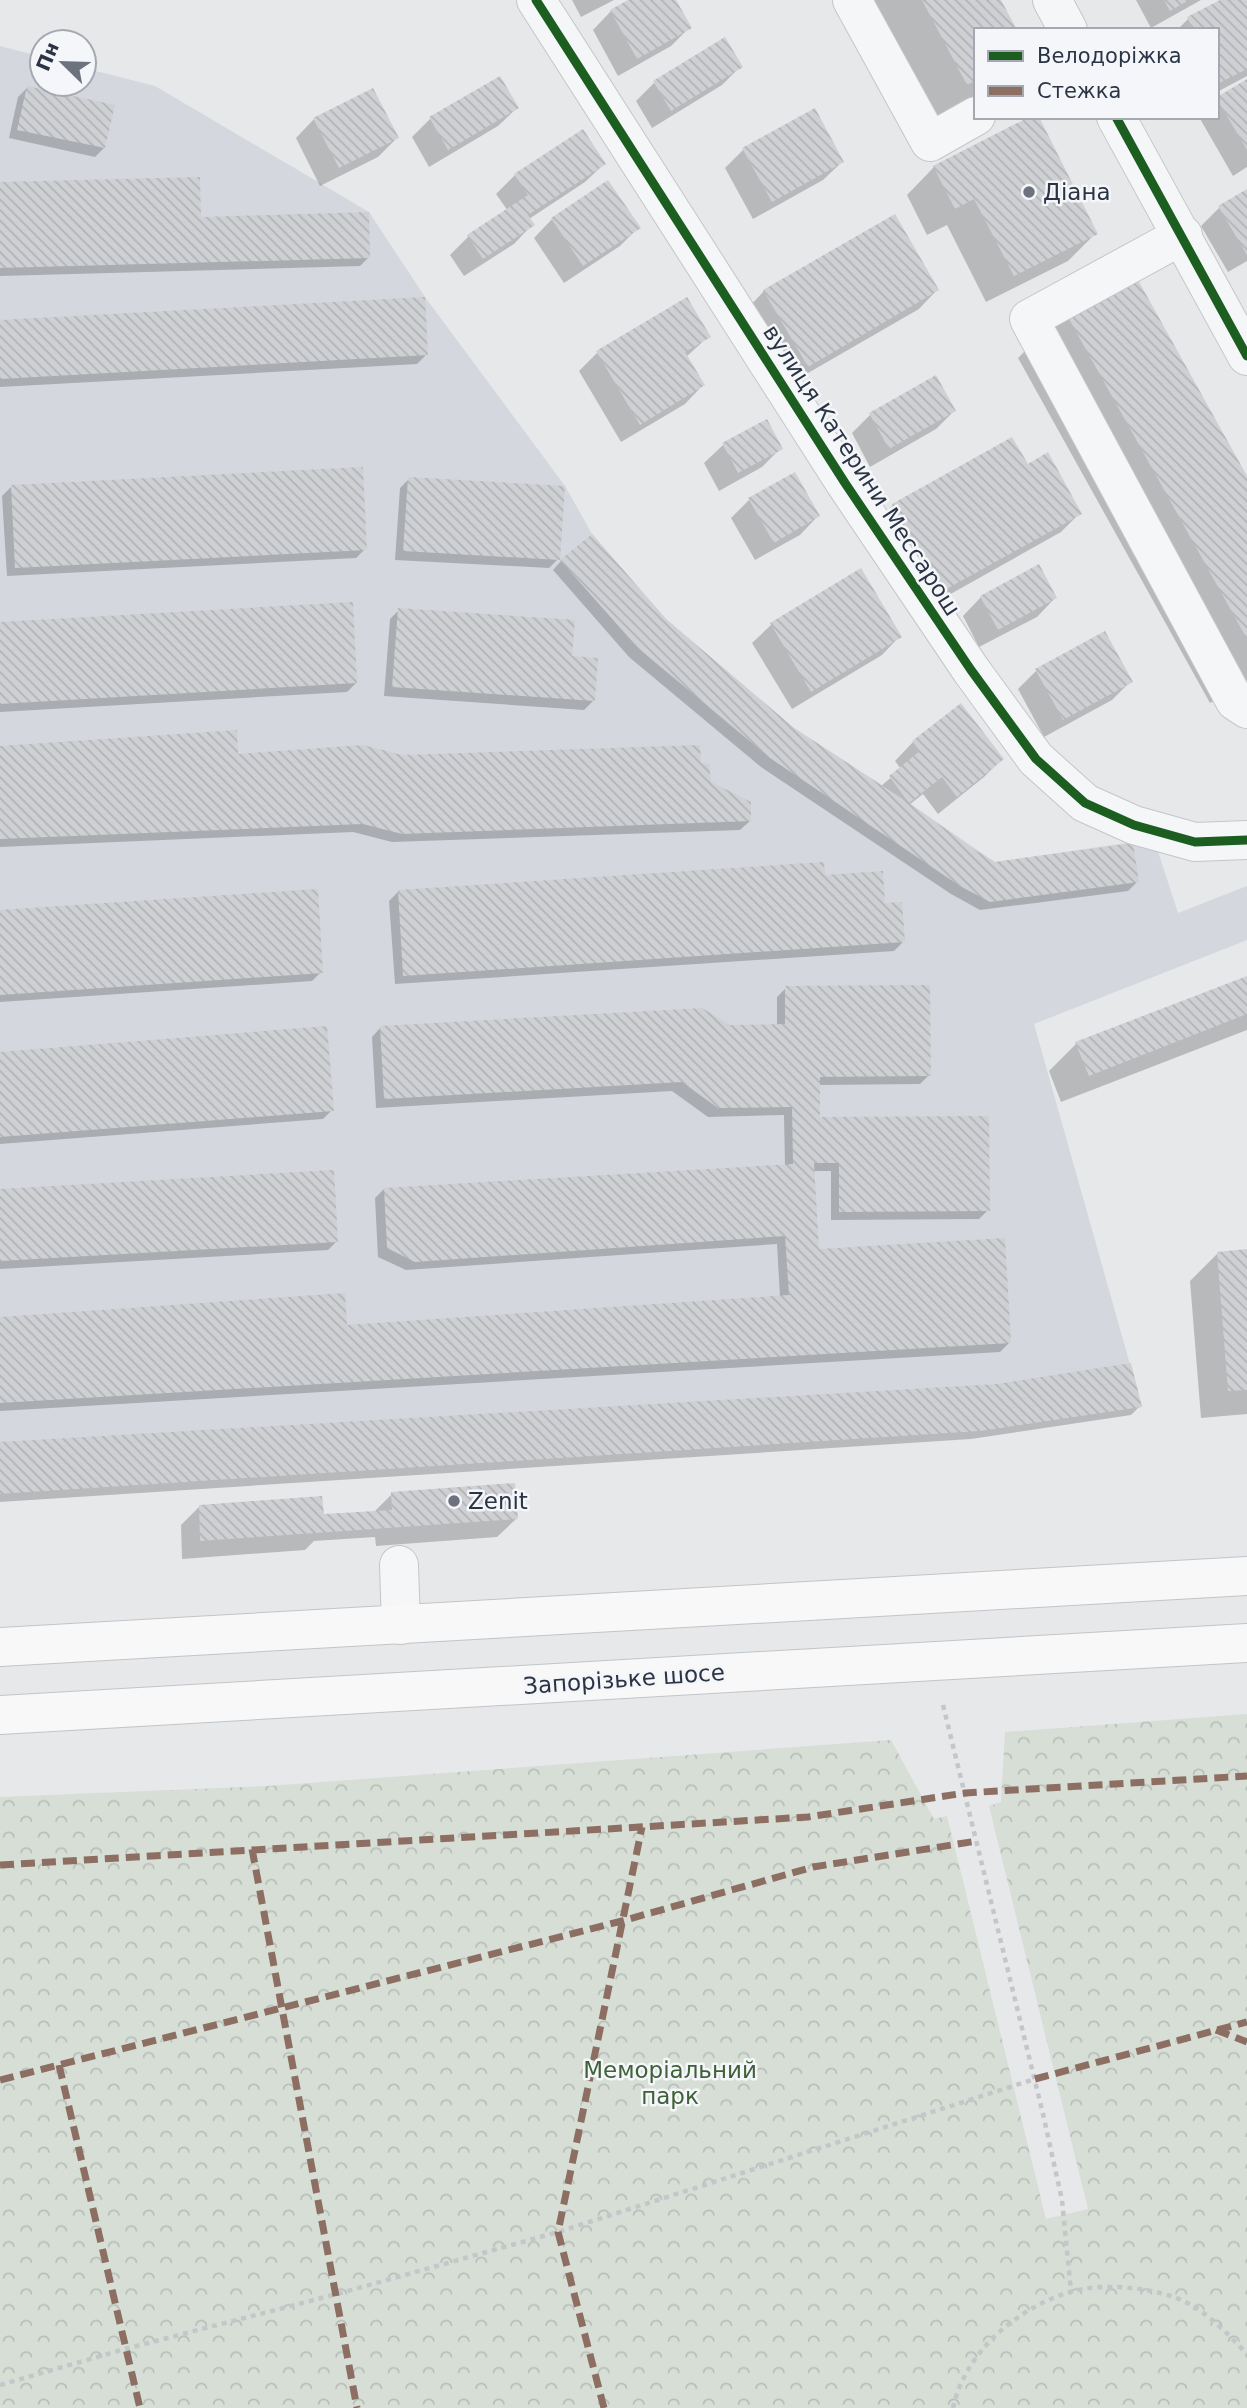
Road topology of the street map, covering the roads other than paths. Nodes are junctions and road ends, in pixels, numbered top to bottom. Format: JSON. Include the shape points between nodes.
{"nodes":[{"id":1,"x":536,"y":0,"type":"edge"},
{"id":2,"x":852,"y":0,"type":"edge"},
{"id":3,"x":1052,"y":0,"type":"edge"},
{"id":4,"x":1067,"y":28,"type":"edge"},
{"id":5,"x":974,"y":117,"type":"edge"},
{"id":6,"x":1117,"y":119,"type":"edge"},
{"id":7,"x":1183,"y":235,"type":"junction"},
{"id":8,"x":1247,"y":356,"type":"edge"},
{"id":9,"x":1247,"y":709,"type":"edge"},
{"id":10,"x":1247,"y":840,"type":"edge"},
{"id":11,"x":399,"y":1565,"type":"dead end"},
{"id":12,"x":1247,"y":1576,"type":"edge"},
{"id":13,"x":401,"y":1625,"type":"junction"},
{"id":14,"x":1247,"y":1643,"type":"edge"},
{"id":15,"x":0,"y":1647,"type":"edge"},
{"id":16,"x":0,"y":1715,"type":"edge"}],
"edges":[{"from":1,"to":10,"type":"street","name":"вулиця Катерини Мессарош","via":[[845,483],[1037,760],[1086,803],[1134,825],[1195,842]]},
{"from":2,"to":5,"type":"street","via":[[930,142]]},
{"from":3,"to":4,"type":"street"},
{"from":6,"to":7,"type":"street"},
{"from":7,"to":8,"type":"street"},
{"from":7,"to":9,"type":"street","via":[[1029,319],[1235,701]]},
{"from":11,"to":13,"type":"street"},
{"from":12,"to":13,"type":"main road"},
{"from":13,"to":15,"type":"main road"},
{"from":14,"to":16,"type":"main road","name":"Запорізьке шосе"}]}
